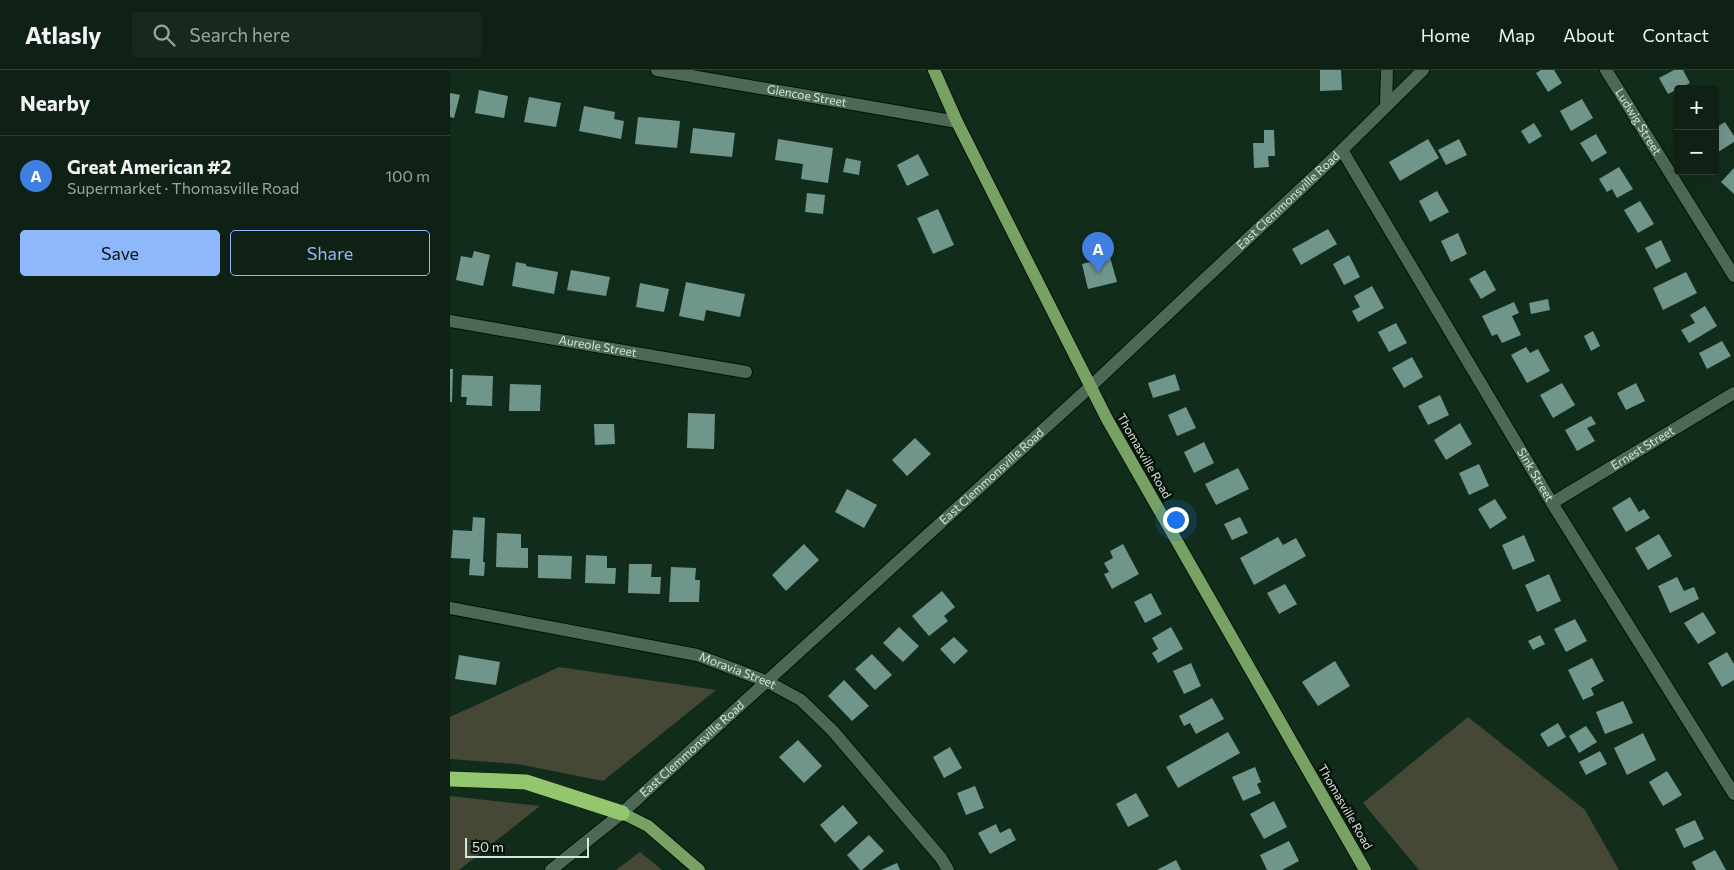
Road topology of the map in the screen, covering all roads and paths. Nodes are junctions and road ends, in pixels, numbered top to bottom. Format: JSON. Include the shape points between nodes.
{"nodes":[{"id":1,"x":657,"y":70,"type":"edge"},
{"id":2,"x":934,"y":70,"type":"edge"},
{"id":3,"x":1387,"y":70,"type":"edge"},
{"id":4,"x":1423,"y":70,"type":"edge"},
{"id":5,"x":1606,"y":70,"type":"edge"},
{"id":6,"x":1386,"y":105,"type":"junction"},
{"id":7,"x":957,"y":122,"type":"junction"},
{"id":8,"x":1342,"y":150,"type":"junction"},
{"id":9,"x":1734,"y":276,"type":"edge"},
{"id":10,"x":450,"y":321,"type":"edge"},
{"id":11,"x":746,"y":372,"type":"dead end"},
{"id":12,"x":1090,"y":387,"type":"junction"},
{"id":13,"x":1734,"y":392,"type":"edge"},
{"id":14,"x":1552,"y":503,"type":"junction"},
{"id":15,"x":450,"y":608,"type":"edge"},
{"id":16,"x":768,"y":682,"type":"junction"},
{"id":17,"x":450,"y":779,"type":"edge"},
{"id":18,"x":1734,"y":794,"type":"edge"},
{"id":19,"x":622,"y":814,"type":"junction"},
{"id":20,"x":550,"y":870,"type":"edge"},
{"id":21,"x":699,"y":870,"type":"edge"},
{"id":22,"x":948,"y":870,"type":"edge"},
{"id":23,"x":1365,"y":870,"type":"edge"}],
"edges":[{"from":1,"to":7,"type":"street","name":"Glencoe Street"},
{"from":2,"to":7,"type":"main road","name":"Thomasville Road"},
{"from":3,"to":6,"type":"street"},
{"from":4,"to":6,"type":"street","name":"East Clemmonsville Road"},
{"from":5,"to":9,"type":"street","name":"Ludwig Street"},
{"from":6,"to":8,"type":"street","name":"East Clemmonsville Road"},
{"from":7,"to":12,"type":"main road","name":"Thomasville Road"},
{"from":8,"to":12,"type":"street","name":"East Clemmonsville Road"},
{"from":8,"to":14,"type":"street","name":"Sink Street"},
{"from":10,"to":11,"type":"street","name":"Aureole Street"},
{"from":12,"to":16,"type":"street","name":"East Clemmonsville Road"},
{"from":12,"to":23,"type":"main road","name":"Thomasville Road"},
{"from":13,"to":14,"type":"street","name":"Ernest Street"},
{"from":14,"to":18,"type":"street","name":"Sink Street"},
{"from":15,"to":16,"type":"street","name":"Moravia Street","via":[[697,655]]},
{"from":16,"to":19,"type":"street","name":"East Clemmonsville Road"},
{"from":16,"to":22,"type":"street","name":"Moravia Street","via":[[801,700],[833,731]]},
{"from":17,"to":19,"type":"highway","via":[[526,782]]},
{"from":19,"to":20,"type":"street","name":"East Clemmonsville Road"},
{"from":19,"to":21,"type":"main road","via":[[648,826]]}]}
